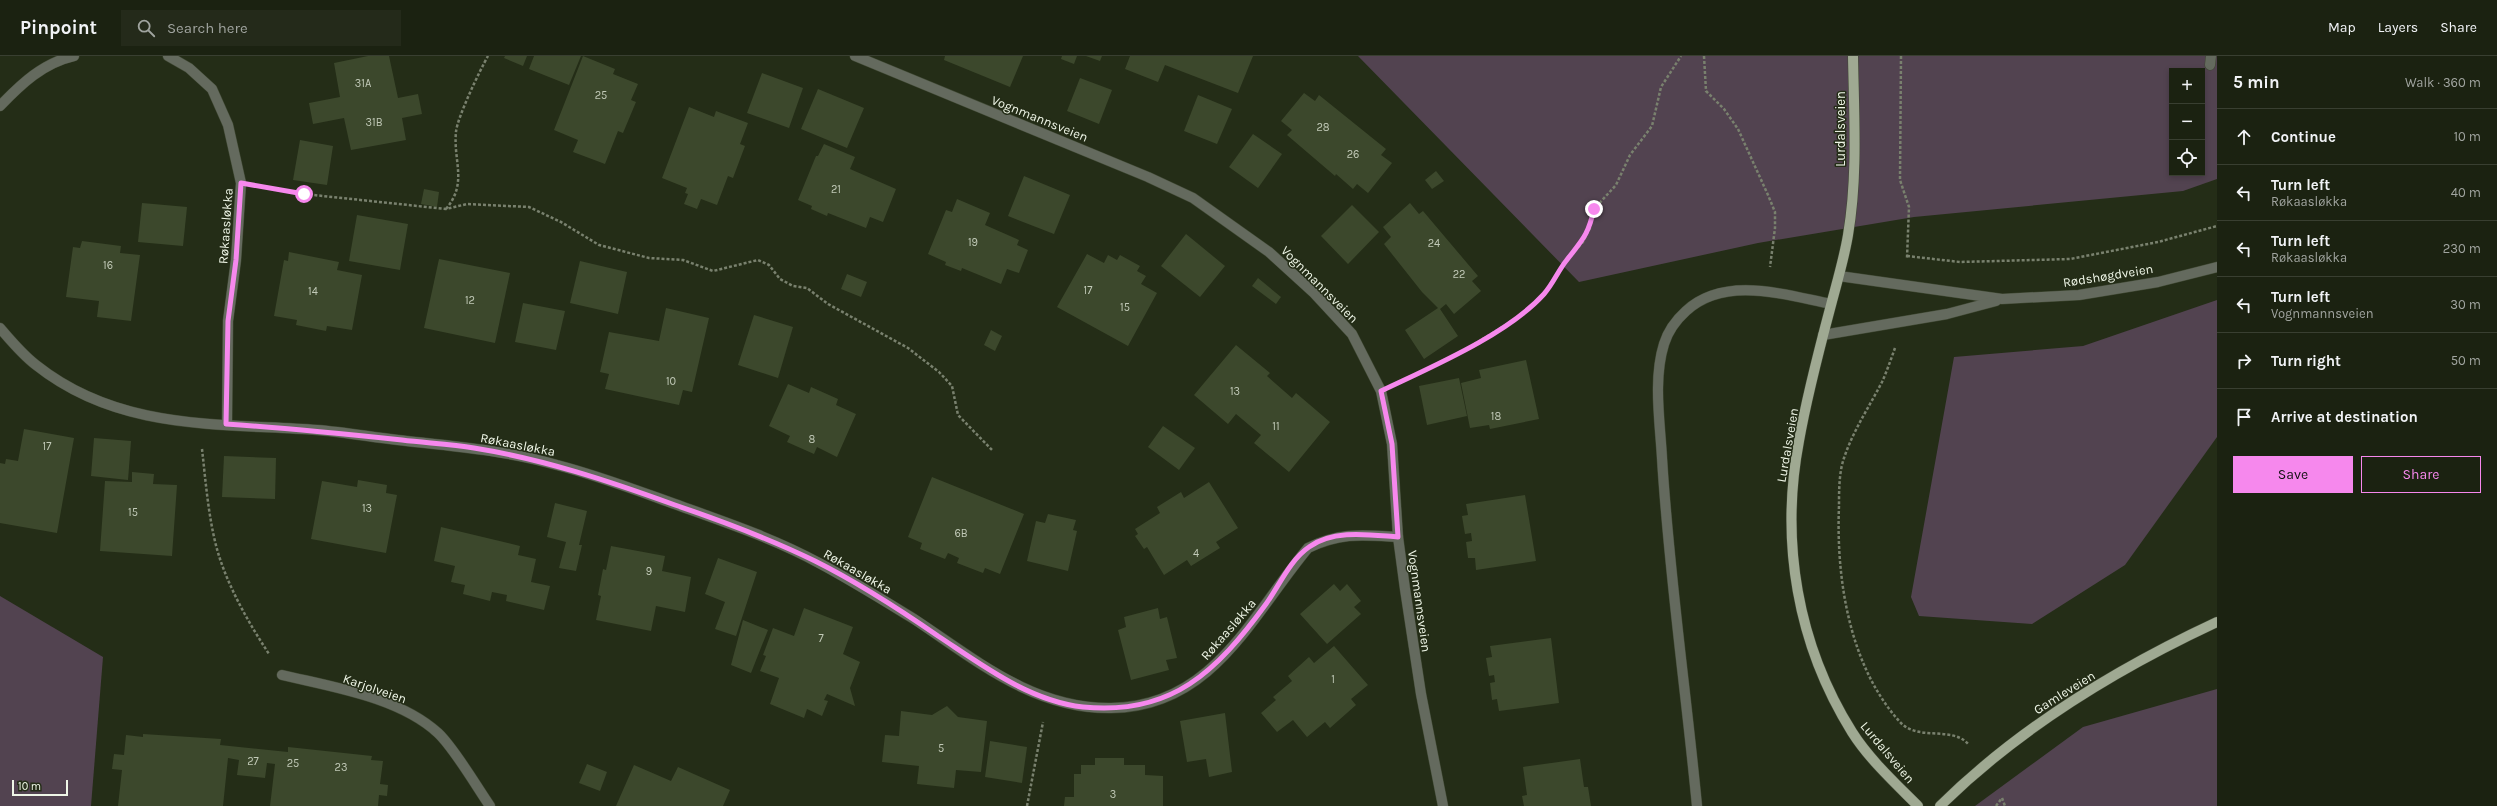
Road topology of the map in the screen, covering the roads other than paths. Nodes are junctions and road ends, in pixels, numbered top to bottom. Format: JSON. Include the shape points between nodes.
{"nodes":[{"id":1,"x":74,"y":56,"type":"edge"},
{"id":2,"x":168,"y":56,"type":"edge"},
{"id":3,"x":855,"y":56,"type":"edge"},
{"id":4,"x":1853,"y":56,"type":"edge"},
{"id":5,"x":0,"y":106,"type":"edge"},
{"id":6,"x":2217,"y":267,"type":"edge"},
{"id":7,"x":1839,"y":276,"type":"junction"},
{"id":8,"x":2002,"y":299,"type":"junction"},
{"id":9,"x":1831,"y":304,"type":"junction"},
{"id":10,"x":0,"y":328,"type":"edge"},
{"id":11,"x":1823,"y":335,"type":"junction"},
{"id":12,"x":226,"y":424,"type":"junction"},
{"id":13,"x":1398,"y":537,"type":"junction"},
{"id":14,"x":2217,"y":622,"type":"edge"},
{"id":15,"x":282,"y":675,"type":"road end"},
{"id":16,"x":490,"y":806,"type":"edge"},
{"id":17,"x":1443,"y":806,"type":"edge"},
{"id":18,"x":1698,"y":806,"type":"edge"},
{"id":19,"x":1918,"y":806,"type":"edge"},
{"id":20,"x":1940,"y":806,"type":"edge"}],
"edges":[{"from":1,"to":5,"type":"street","via":[[63,58],[27,78]]},
{"from":2,"to":12,"type":"street","name":"Røkaasløkka","via":[[189,68],[212,90],[228,125],[241,183],[236,260],[228,321]]},
{"from":3,"to":13,"type":"street","name":"Vognmannsveien","via":[[1193,198],[1269,252],[1314,293],[1352,334],[1381,391],[1392,444]]},
{"from":4,"to":7,"type":"main road","name":"Lurdalsveien","via":[[1852,201],[1848,236]]},
{"from":6,"to":8,"type":"street","name":"Rødshøgdveien","via":[[2158,282],[2079,295]]},
{"from":7,"to":8,"type":"street","name":"Rødshøgdveien"},
{"from":7,"to":9,"type":"main road","name":"Lurdalsveien"},
{"from":8,"to":11,"type":"street","name":"Rødshøgdveien","via":[[1947,314]]},
{"from":9,"to":11,"type":"main road","name":"Lurdalsveien"},
{"from":9,"to":18,"type":"street","via":[[1762,291],[1719,293],[1686,310],[1671,328],[1664,344],[1659,376],[1664,482]]},
{"from":10,"to":12,"type":"street","name":"Røkaasløkka","via":[[34,363],[87,396],[142,416],[199,424]]},
{"from":11,"to":19,"type":"main road","name":"Lurdalsveien","via":[[1792,480],[1790,525],[1797,592],[1816,660],[1835,702],[1853,733]]},
{"from":12,"to":13,"type":"street","name":"Røkaasløkka","via":[[324,431],[473,448],[556,464],[724,522],[816,561],[1019,687],[1080,707],[1114,708],[1146,704],[1187,688],[1228,653],[1308,548],[1327,538],[1345,535]]},
{"from":13,"to":17,"type":"street","name":"Vognmannsveien","via":[[1421,694]]},
{"from":14,"to":20,"type":"main road","name":"Gamleveien","via":[[2152,654],[2060,708],[2012,742]]},
{"from":15,"to":16,"type":"street","name":"Karjolveien","via":[[357,693],[407,712],[439,734]]}]}
